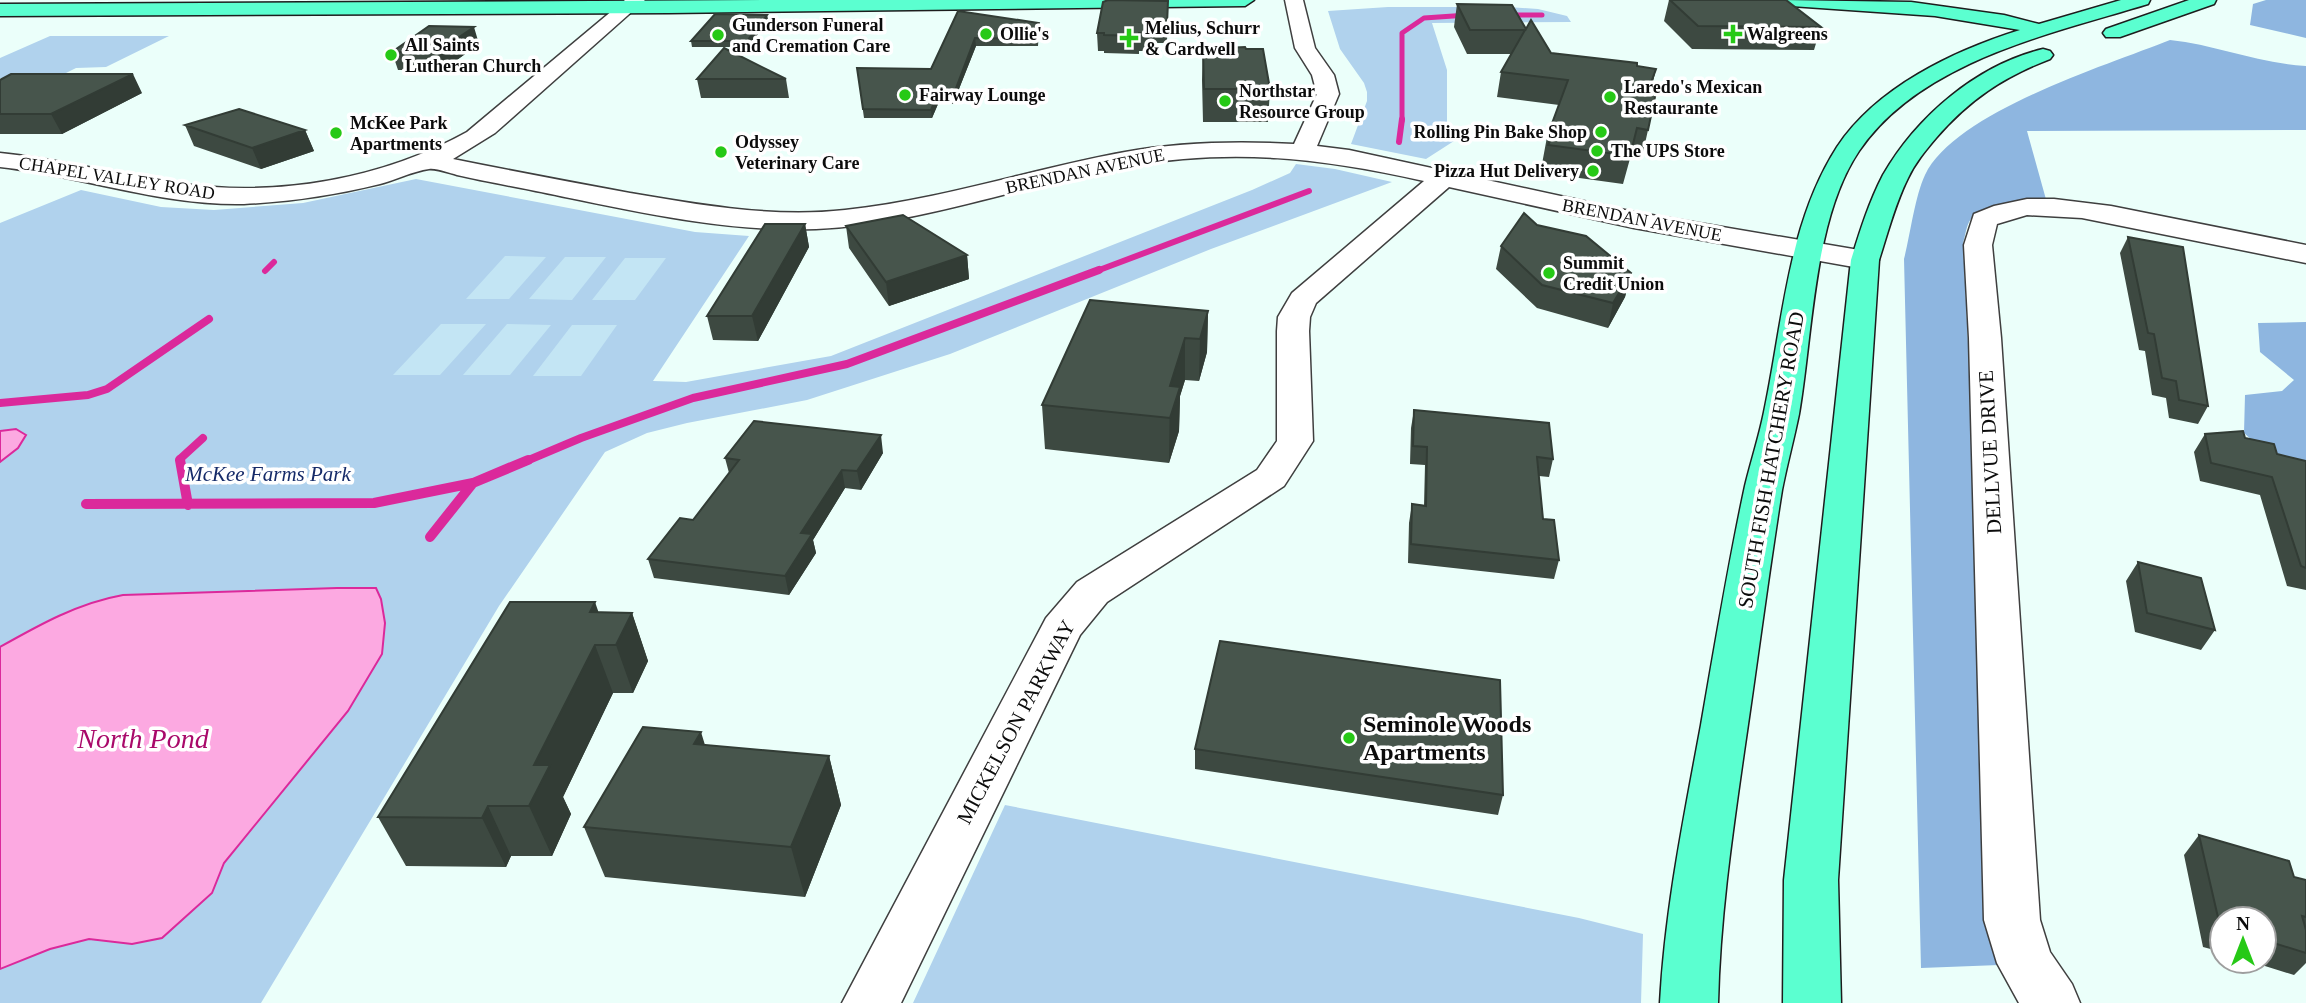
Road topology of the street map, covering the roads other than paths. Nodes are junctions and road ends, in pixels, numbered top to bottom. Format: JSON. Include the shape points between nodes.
{"nodes":[{"id":1,"x":1245,"y":0,"type":"edge"},
{"id":2,"x":1294,"y":0,"type":"edge"},
{"id":3,"x":1768,"y":0,"type":"edge"},
{"id":4,"x":1791,"y":0,"type":"edge"},
{"id":5,"x":2207,"y":0,"type":"edge"},
{"id":6,"x":2132,"y":3,"type":"edge"},
{"id":7,"x":632,"y":4,"type":"edge"},
{"id":8,"x":1853,"y":5,"type":"junction"},
{"id":9,"x":0,"y":10,"type":"edge"},
{"id":10,"x":1972,"y":15,"type":"junction"},
{"id":11,"x":2039,"y":32,"type":"junction"},
{"id":12,"x":2097,"y":38,"type":"dead end"},
{"id":13,"x":1972,"y":40,"type":"junction"},
{"id":14,"x":1303,"y":151,"type":"junction"},
{"id":15,"x":0,"y":160,"type":"edge"},
{"id":16,"x":428,"y":161,"type":"junction"},
{"id":17,"x":1443,"y":179,"type":"junction"},
{"id":18,"x":1809,"y":251,"type":"junction"},
{"id":19,"x":2306,"y":254,"type":"edge"},
{"id":20,"x":1865,"y":260,"type":"junction"},
{"id":21,"x":871,"y":1003,"type":"edge"},
{"id":22,"x":1689,"y":1003,"type":"edge"},
{"id":23,"x":1812,"y":1003,"type":"edge"},
{"id":24,"x":2051,"y":1003,"type":"edge"}],
"edges":[{"from":1,"to":7,"type":"main road"},
{"from":2,"to":14,"type":"street","via":[[1305,48],[1328,84]]},
{"from":3,"to":13,"type":"main road","via":[[1908,21]]},
{"from":4,"to":8,"type":"main road"},
{"from":5,"to":12,"type":"main road"},
{"from":6,"to":10,"type":"main road"},
{"from":6,"to":11,"type":"main road","name":"SOUTH FISH HATCHERY ROAD"},
{"from":7,"to":9,"type":"main road"},
{"from":7,"to":16,"type":"street","name":"CHAPEL VALLEY ROAD","via":[[485,129]]},
{"from":8,"to":10,"type":"main road"},
{"from":8,"to":11,"type":"main road"},
{"from":10,"to":11,"type":"main road","via":[[2025,24]]},
{"from":11,"to":13,"type":"main road","name":"SOUTH FISH HATCHERY ROAD"},
{"from":11,"to":20,"type":"main road","via":[[2066,45],[1973,86],[1936,122],[1901,166]]},
{"from":13,"to":18,"type":"main road","name":"SOUTH FISH HATCHERY ROAD","via":[[1947,67],[1902,96],[1849,148],[1827,194]]},
{"from":14,"to":16,"type":"street","name":"BRENDAN AVENUE","via":[[1252,148],[1166,153],[903,212],[797,221],[708,215]]},
{"from":14,"to":17,"type":"street","name":"BRENDAN AVENUE"},
{"from":15,"to":16,"type":"street","name":"CHAPEL VALLEY ROAD","via":[[86,171],[174,191],[234,196],[319,188]]},
{"from":17,"to":18,"type":"street","name":"BRENDAN AVENUE"},
{"from":17,"to":21,"type":"street","name":"MICKELSON PARKWAY","via":[[1303,299],[1293,331],[1295,441],[1271,478],[1092,592],[1062,628]]},
{"from":18,"to":20,"type":"street","name":"BRENDAN AVENUE"},
{"from":18,"to":22,"type":"main road","name":"SOUTH FISH HATCHERY ROAD","via":[[1707,825],[1690,947]]},
{"from":19,"to":24,"type":"street","name":"DELLVUE DRIVE","via":[[2078,210],[2024,208],[1984,220],[1978,245],[2012,920],[2025,963]]},
{"from":20,"to":23,"type":"main road","via":[[1811,880]]}]}
